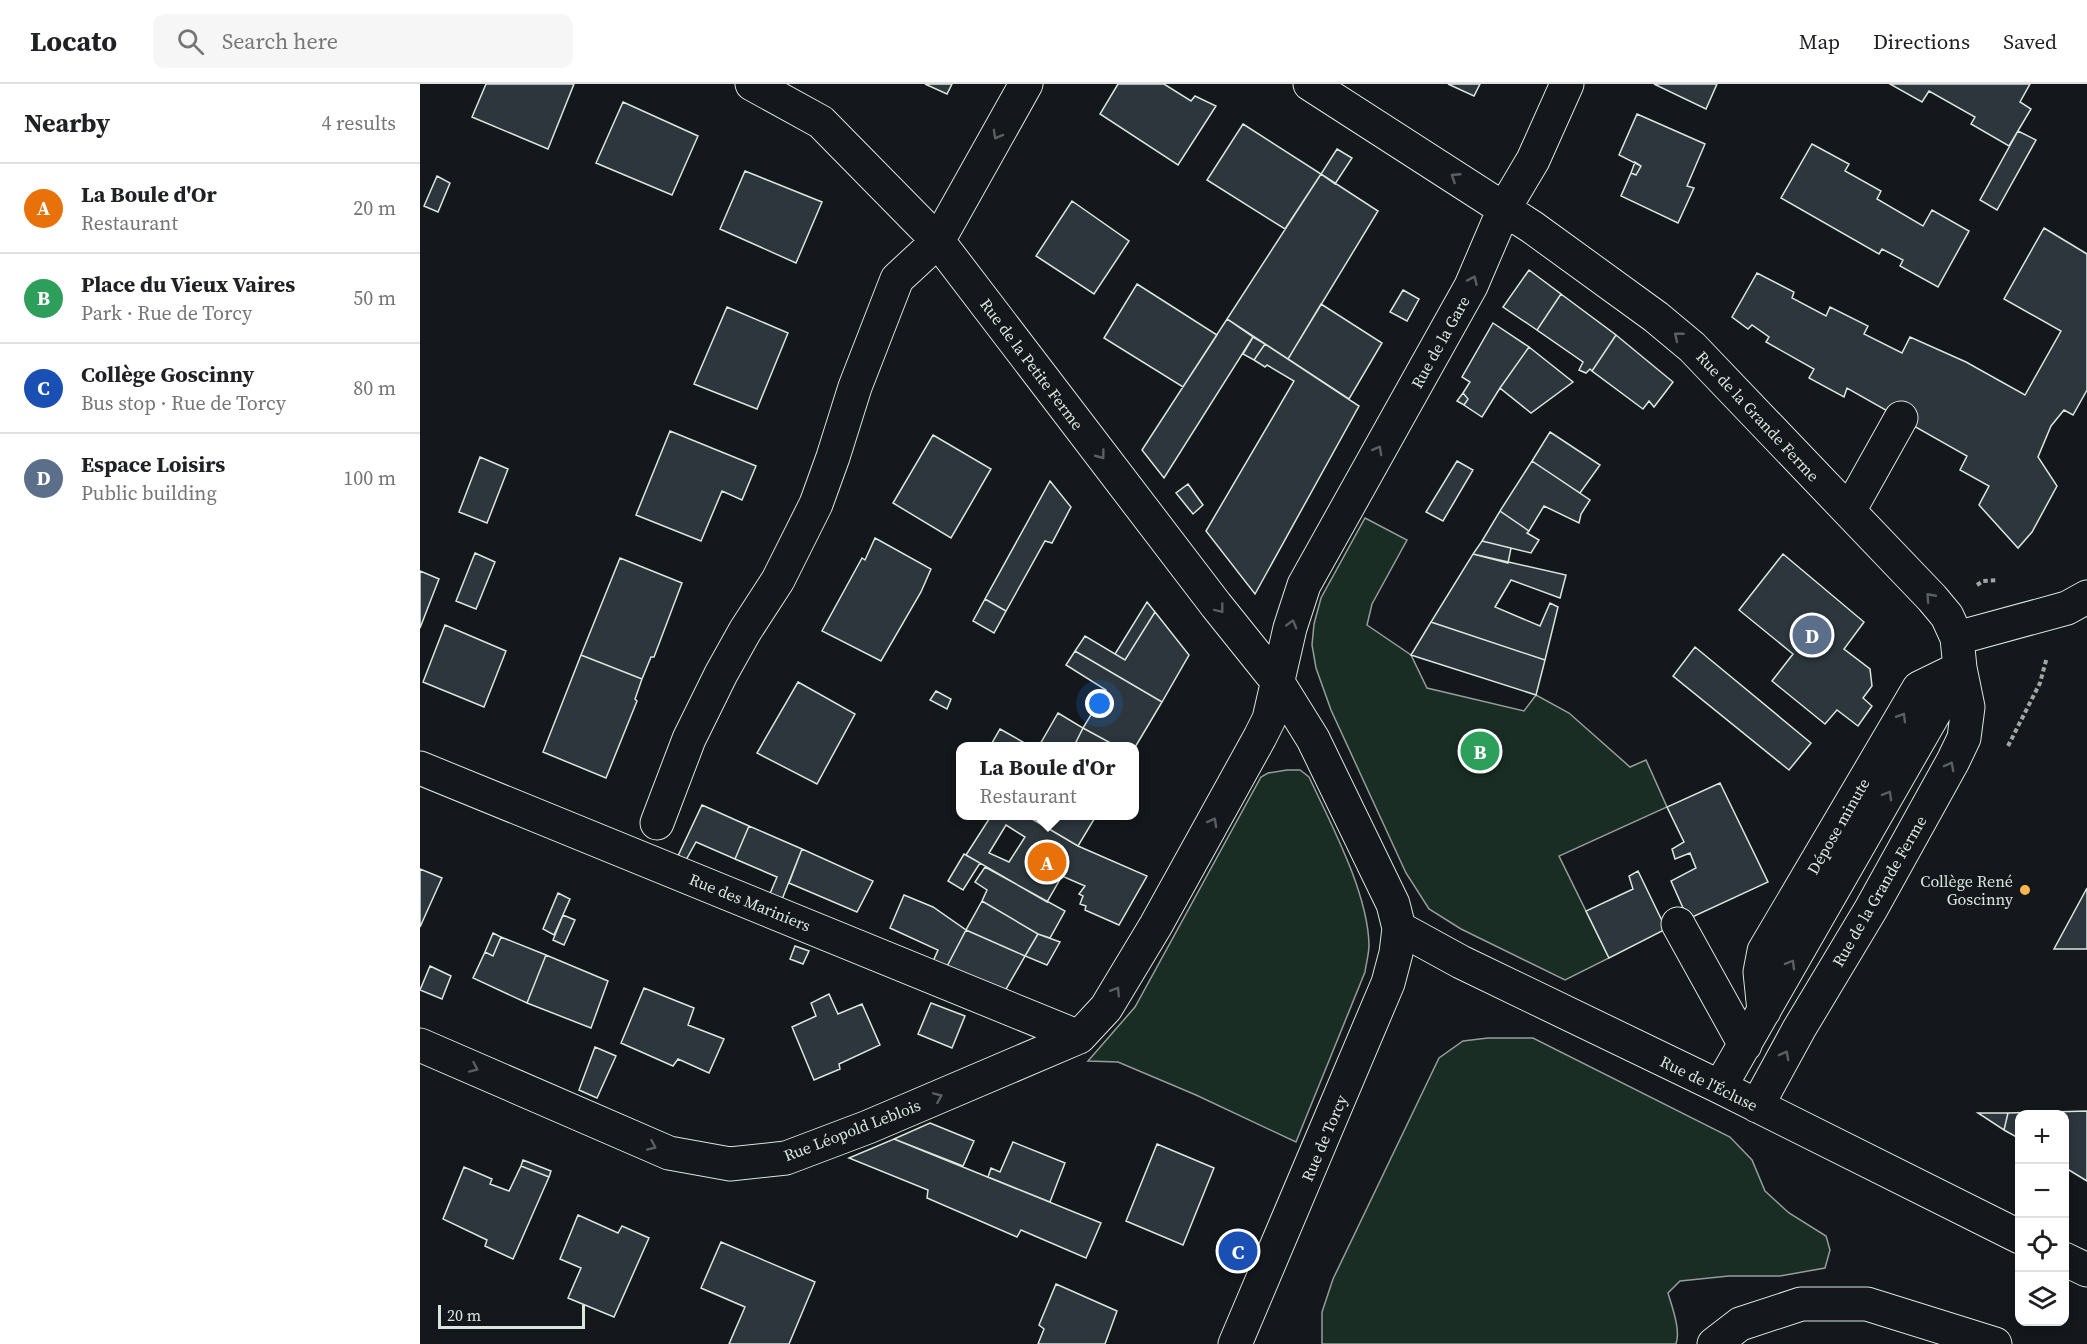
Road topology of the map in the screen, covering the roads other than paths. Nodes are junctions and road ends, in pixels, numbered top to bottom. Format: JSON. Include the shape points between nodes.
{"nodes":[{"id":1,"x":753,"y":84,"type":"edge"},
{"id":2,"x":1026,"y":84,"type":"edge"},
{"id":3,"x":1310,"y":84,"type":"edge"},
{"id":4,"x":1567,"y":84,"type":"edge"},
{"id":5,"x":1504,"y":209,"type":"junction"},
{"id":6,"x":938,"y":242,"type":"junction"},
{"id":7,"x":1901,"y":418,"type":"dead end"},
{"id":8,"x":1848,"y":511,"type":"junction"},
{"id":9,"x":2087,"y":597,"type":"edge"},
{"id":10,"x":1959,"y":653,"type":"junction"},
{"id":11,"x":1277,"y":681,"type":"junction"},
{"id":12,"x":420,"y":768,"type":"edge"},
{"id":13,"x":657,"y":823,"type":"dead end"},
{"id":14,"x":1678,"y":924,"type":"dead end"},
{"id":15,"x":1399,"y":928,"type":"junction"},
{"id":16,"x":1079,"y":1037,"type":"junction"},
{"id":17,"x":420,"y":1045,"type":"edge"},
{"id":18,"x":1745,"y":1045,"type":"junction"},
{"id":19,"x":1720,"y":1087,"type":"junction"},
{"id":20,"x":1757,"y":1106,"type":"junction"},
{"id":21,"x":2015,"y":1235,"type":"edge"},
{"id":22,"x":2069,"y":1261,"type":"edge"},
{"id":23,"x":2087,"y":1270,"type":"edge"},
{"id":24,"x":1235,"y":1344,"type":"edge"},
{"id":25,"x":1714,"y":1344,"type":"edge"},
{"id":26,"x":1995,"y":1344,"type":"edge"}],
"edges":[{"from":1,"to":6,"type":"street","name":"Rue de la Petite Ferme","via":[[821,122]]},
{"from":2,"to":6,"type":"street","one_way":true},
{"from":5,"to":3,"type":"street","one_way":true},
{"from":4,"to":5,"type":"street","name":"Rue de la Gare","via":[[1533,160]]},
{"from":8,"to":5,"type":"street","name":"Rue de la Grande Ferme","one_way":true,"via":[[1692,347]]},
{"from":11,"to":5,"type":"street","name":"Rue de la Gare","one_way":true,"via":[[1304,585],[1471,286]]},
{"from":6,"to":11,"type":"street","name":"Rue de la Petite Ferme","one_way":true},
{"from":6,"to":13,"type":"street","via":[[897,279],[816,504],[778,580],[707,702]]},
{"from":7,"to":8,"type":"street"},
{"from":10,"to":8,"type":"street","name":"Rue de la Grande Ferme","one_way":true,"via":[[1947,616]]},
{"from":9,"to":10,"type":"street"},
{"from":18,"to":10,"type":"street","one_way":true},
{"from":20,"to":10,"type":"street","name":"Rue de la Grande Ferme","one_way":true,"via":[[1964,738],[1968,707]]},
{"from":11,"to":15,"type":"street","name":"Rue de la Petite Ferme","via":[[1313,739],[1393,904]]},
{"from":16,"to":11,"type":"street","name":"Rue de la Gare","one_way":true,"via":[[1106,1008],[1162,915],[1269,719]]},
{"from":12,"to":16,"type":"street","name":"Rue des Mariniers"},
{"from":14,"to":18,"type":"street"},
{"from":15,"to":19,"type":"street","name":"Rue de l'Écluse"},
{"from":15,"to":24,"type":"street","name":"Rue de Torcy","via":[[1388,983]]},
{"from":17,"to":16,"type":"street","name":"Rue Léopold Leblois","one_way":true,"via":[[669,1153],[730,1164],[786,1158]]},
{"from":18,"to":19,"type":"street"},
{"from":19,"to":20,"type":"street","name":"Rue de l'Écluse"},
{"from":20,"to":21,"type":"street","name":"Rue de l'Écluse"},
{"from":22,"to":23,"type":"street"},
{"from":25,"to":26,"type":"street","via":[[1740,1324],[1801,1304],[1867,1304]]}]}
